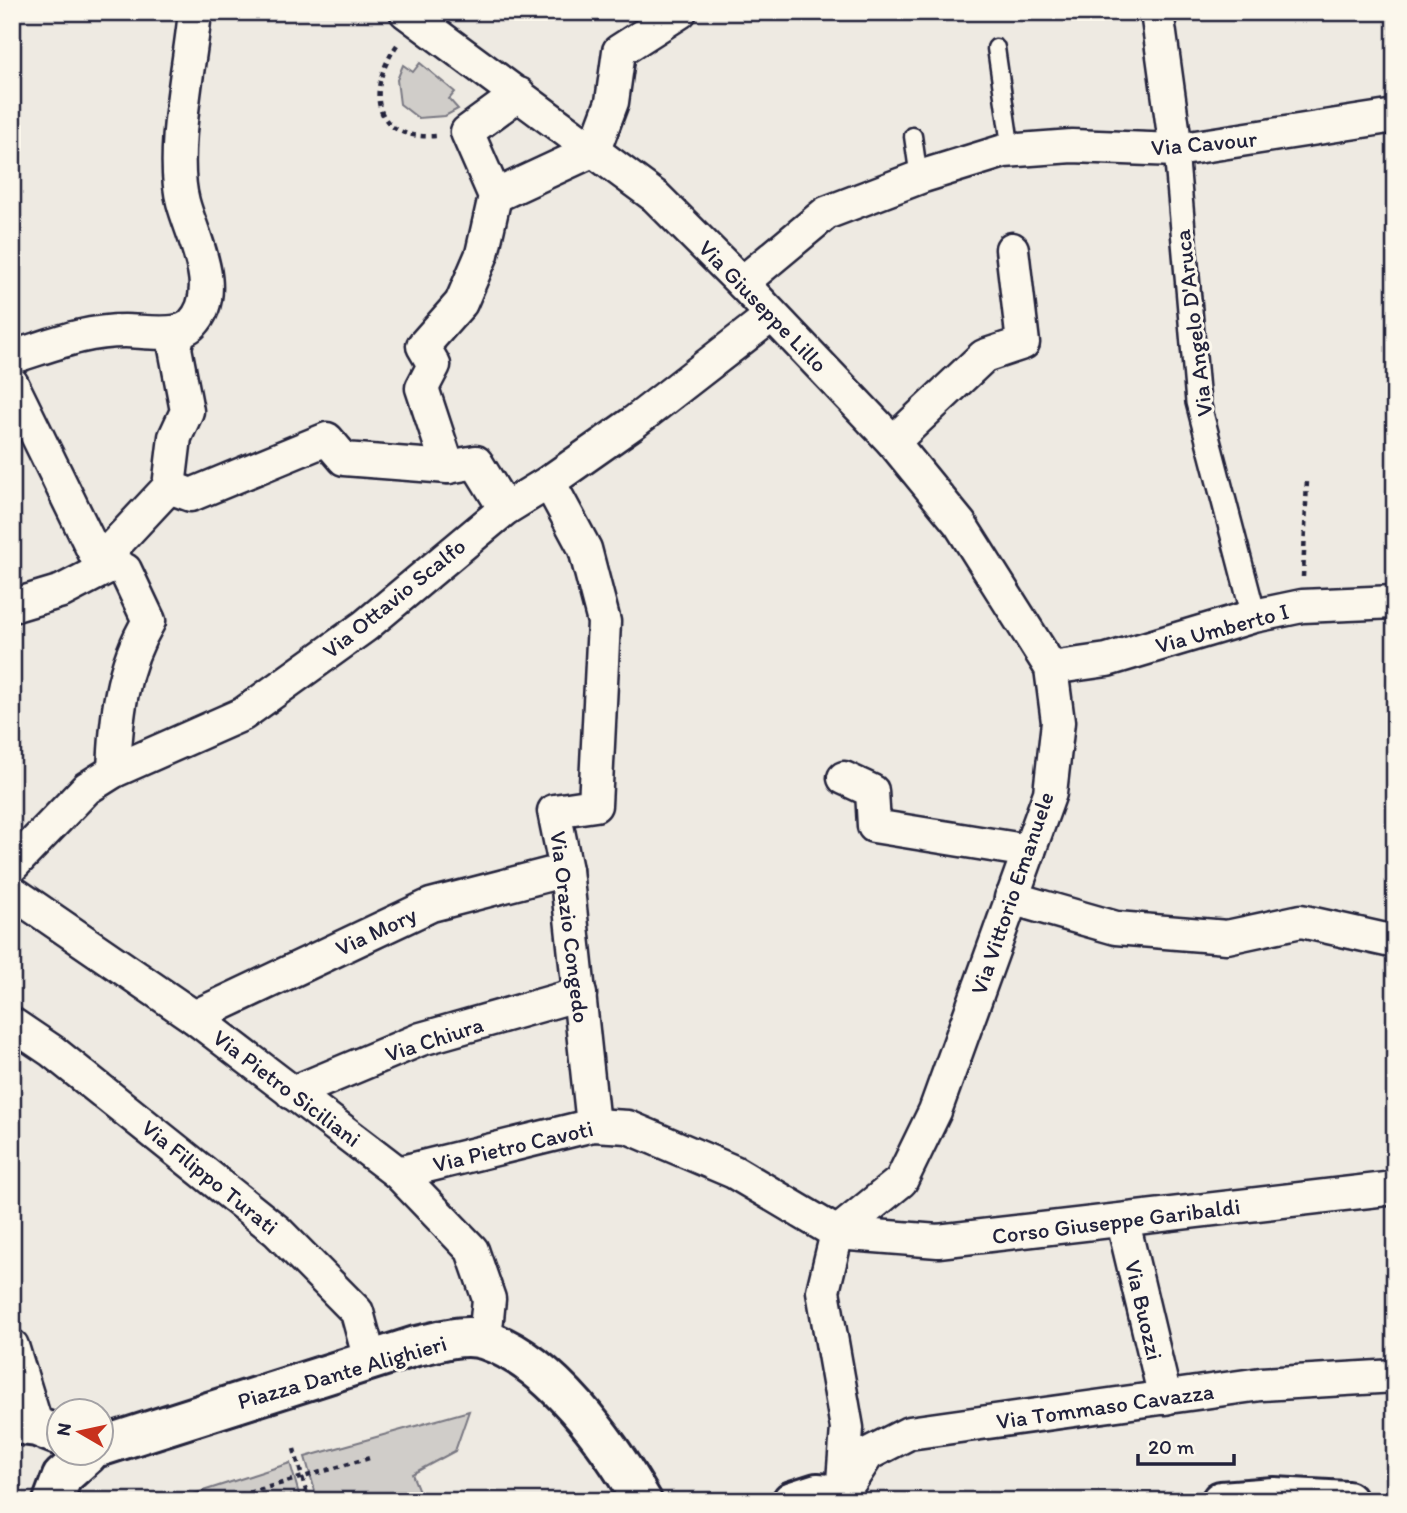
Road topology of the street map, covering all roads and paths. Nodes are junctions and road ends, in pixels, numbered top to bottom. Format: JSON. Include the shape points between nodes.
{"nodes":[{"id":1,"x":195,"y":12,"type":"edge"},
{"id":2,"x":406,"y":12,"type":"edge"},
{"id":3,"x":680,"y":12,"type":"edge"},
{"id":4,"x":1157,"y":12,"type":"edge"},
{"id":5,"x":996,"y":48,"type":"dead end"},
{"id":6,"x":389,"y":56,"type":"dead end"},
{"id":7,"x":519,"y":94,"type":"junction"},
{"id":8,"x":1395,"y":116,"type":"edge"},
{"id":9,"x":467,"y":132,"type":"junction"},
{"id":10,"x":912,"y":136,"type":"dead end"},
{"id":11,"x":594,"y":150,"type":"junction"},
{"id":12,"x":1176,"y":150,"type":"junction"},
{"id":13,"x":1011,"y":151,"type":"junction"},
{"id":14,"x":919,"y":178,"type":"junction"},
{"id":15,"x":495,"y":196,"type":"junction"},
{"id":16,"x":1012,"y":249,"type":"dead end"},
{"id":17,"x":742,"y":283,"type":"junction"},
{"id":18,"x":772,"y":315,"type":"junction"},
{"id":19,"x":179,"y":331,"type":"junction"},
{"id":20,"x":12,"y":357,"type":"edge"},
{"id":21,"x":12,"y":384,"type":"edge"},
{"id":22,"x":892,"y":442,"type":"junction"},
{"id":23,"x":448,"y":467,"type":"junction"},
{"id":24,"x":1307,"y":480,"type":"dead end"},
{"id":25,"x":549,"y":482,"type":"junction"},
{"id":26,"x":169,"y":487,"type":"junction"},
{"id":27,"x":505,"y":509,"type":"junction"},
{"id":28,"x":110,"y":566,"type":"junction"},
{"id":29,"x":1395,"y":602,"type":"edge"},
{"id":30,"x":12,"y":606,"type":"edge"},
{"id":31,"x":1302,"y":606,"type":"junction"},
{"id":32,"x":1254,"y":616,"type":"junction"},
{"id":33,"x":1051,"y":668,"type":"junction"},
{"id":34,"x":114,"y":771,"type":"junction"},
{"id":35,"x":844,"y":778,"type":"dead end"},
{"id":36,"x":1029,"y":850,"type":"junction"},
{"id":37,"x":12,"y":866,"type":"edge"},
{"id":38,"x":566,"y":870,"type":"junction"},
{"id":39,"x":12,"y":892,"type":"edge"},
{"id":40,"x":1012,"y":898,"type":"junction"},
{"id":41,"x":1395,"y":942,"type":"edge"},
{"id":42,"x":580,"y":994,"type":"junction"},
{"id":43,"x":194,"y":1017,"type":"junction"},
{"id":44,"x":12,"y":1024,"type":"edge"},
{"id":45,"x":292,"y":1093,"type":"junction"},
{"id":46,"x":593,"y":1125,"type":"junction"},
{"id":47,"x":398,"y":1173,"type":"junction"},
{"id":48,"x":1395,"y":1188,"type":"edge"},
{"id":49,"x":1123,"y":1222,"type":"junction"},
{"id":50,"x":837,"y":1233,"type":"junction"},
{"id":51,"x":485,"y":1339,"type":"junction"},
{"id":52,"x":12,"y":1346,"type":"edge"},
{"id":53,"x":370,"y":1360,"type":"junction"},
{"id":54,"x":1395,"y":1376,"type":"edge"},
{"id":55,"x":1165,"y":1398,"type":"junction"},
{"id":56,"x":36,"y":1429,"type":"edge"},
{"id":57,"x":116,"y":1442,"type":"edge"},
{"id":58,"x":294,"y":1449,"type":"dead end"},
{"id":59,"x":373,"y":1457,"type":"dead end"},
{"id":60,"x":72,"y":1468,"type":"edge"},
{"id":61,"x":303,"y":1478,"type":"junction"},
{"id":62,"x":844,"y":1498,"type":"edge"},
{"id":63,"x":1273,"y":1499,"type":"edge"},
{"id":64,"x":53,"y":1501,"type":"edge"},
{"id":65,"x":219,"y":1501,"type":"edge"},
{"id":66,"x":309,"y":1501,"type":"edge"},
{"id":67,"x":642,"y":1501,"type":"edge"},
{"id":68,"x":792,"y":1501,"type":"edge"},
{"id":69,"x":1221,"y":1501,"type":"edge"},
{"id":70,"x":1347,"y":1501,"type":"edge"}],
"edges":[{"from":1,"to":19,"type":"street","via":[[178,149],[182,200],[204,268],[204,300],[192,324]]},
{"from":2,"to":7,"type":"street","name":"Via Giuseppe Lillo"},
{"from":3,"to":11,"type":"street","via":[[619,51],[612,102]]},
{"from":4,"to":12,"type":"street"},
{"from":5,"to":13,"type":"lane"},
{"from":6,"to":9,"type":"path","via":[[377,90],[379,111],[397,131],[418,138]]},
{"from":7,"to":9,"type":"street"},
{"from":7,"to":11,"type":"street","name":"Via Giuseppe Lillo"},
{"from":8,"to":12,"type":"street","name":"Via Cavour"},
{"from":9,"to":15,"type":"street"},
{"from":10,"to":14,"type":"lane"},
{"from":11,"to":15,"type":"street"},
{"from":11,"to":17,"type":"street","name":"Via Giuseppe Lillo","via":[[656,197]]},
{"from":12,"to":13,"type":"street","name":"Via Cavour","via":[[1072,146]]},
{"from":12,"to":32,"type":"street","name":"Via Angelo D'Aruca","via":[[1198,402]]},
{"from":13,"to":14,"type":"street","name":"Via Cavour"},
{"from":14,"to":17,"type":"street","name":"Via Cavour","via":[[826,213]]},
{"from":15,"to":23,"type":"street","via":[[482,254],[461,303],[423,346],[434,365],[422,388]]},
{"from":16,"to":22,"type":"street","via":[[1023,343],[984,356]]},
{"from":17,"to":18,"type":"street","name":"Via Giuseppe Lillo"},
{"from":18,"to":22,"type":"street","name":"Via Giuseppe Lillo"},
{"from":18,"to":25,"type":"street","name":"Via Ottavio Scalfo"},
{"from":19,"to":20,"type":"street","via":[[94,331]]},
{"from":19,"to":26,"type":"street","via":[[175,348],[187,411],[176,437]]},
{"from":21,"to":28,"type":"street","via":[[97,558]]},
{"from":22,"to":33,"type":"street","name":"Via Giuseppe Lillo","via":[[960,524]]},
{"from":23,"to":26,"type":"street","via":[[344,459],[327,439],[191,495]]},
{"from":23,"to":27,"type":"street","via":[[476,462]]},
{"from":24,"to":31,"type":"path"},
{"from":25,"to":27,"type":"street","name":"Via Ottavio Scalfo"},
{"from":25,"to":38,"type":"street","name":"Via Orazio Congedo","via":[[585,549],[604,622],[595,805],[554,810]]},
{"from":26,"to":28,"type":"street","via":[[113,547]]},
{"from":27,"to":34,"type":"street","name":"Via Ottavio Scalfo","via":[[365,626],[243,714]]},
{"from":28,"to":30,"type":"street","via":[[62,591]]},
{"from":28,"to":34,"type":"street","via":[[125,570],[149,621],[132,648],[116,723]]},
{"from":29,"to":31,"type":"street","name":"Via Umberto I"},
{"from":31,"to":32,"type":"street","name":"Via Umberto I"},
{"from":32,"to":33,"type":"street","name":"Via Umberto I","via":[[1107,660]]},
{"from":33,"to":36,"type":"street","name":"Via Vittorio Emanuele","via":[[1058,722],[1050,793]]},
{"from":34,"to":37,"type":"street","name":"Via Ottavio Scalfo","via":[[87,788]]},
{"from":35,"to":36,"type":"street","via":[[872,791],[874,826]]},
{"from":36,"to":40,"type":"street","name":"Via Vittorio Emanuele"},
{"from":38,"to":42,"type":"street","name":"Via Orazio Congedo"},
{"from":38,"to":43,"type":"street","name":"Via Mory","via":[[431,905]]},
{"from":39,"to":43,"type":"street","name":"Via Pietro Siciliani"},
{"from":40,"to":41,"type":"street","via":[[1116,928],[1227,937],[1301,921]]},
{"from":40,"to":50,"type":"street","name":"Via Vittorio Emanuele","via":[[934,1111],[901,1181]]},
{"from":42,"to":45,"type":"street","name":"Via Chiura","via":[[421,1039]]},
{"from":42,"to":46,"type":"street","name":"Via Orazio Congedo"},
{"from":43,"to":45,"type":"street","name":"Via Pietro Siciliani"},
{"from":44,"to":53,"type":"street","name":"Via Filippo Turati","via":[[277,1231],[357,1311]]},
{"from":45,"to":47,"type":"street","name":"Via Pietro Siciliani"},
{"from":46,"to":47,"type":"street","name":"Via Pietro Cavoti"},
{"from":46,"to":50,"type":"street","name":"Via Pietro Cavoti","via":[[628,1127],[734,1172]]},
{"from":47,"to":51,"type":"street","name":"Via Pietro Siciliani","via":[[472,1250],[489,1299]]},
{"from":48,"to":49,"type":"street","name":"Corso Giuseppe Garibaldi"},
{"from":49,"to":50,"type":"street","name":"Corso Giuseppe Garibaldi","via":[[938,1241]]},
{"from":49,"to":55,"type":"street","name":"Via Buozzi"},
{"from":50,"to":62,"type":"street","via":[[823,1291],[847,1429]]},
{"from":51,"to":53,"type":"main road","name":"Piazza Dante Alighieri","via":[[463,1337]]},
{"from":51,"to":67,"type":"main road","name":"Piazza Dante Alighieri","via":[[549,1378],[599,1436]]},
{"from":52,"to":56,"type":"street"},
{"from":53,"to":57,"type":"main road","name":"Piazza Dante Alighieri"},
{"from":54,"to":55,"type":"street","name":"Via Tommaso Cavazza","via":[[1261,1384]]},
{"from":55,"to":62,"type":"street","name":"Via Tommaso Cavazza","via":[[909,1433],[868,1454]]},
{"from":58,"to":61,"type":"path"},
{"from":59,"to":61,"type":"path"},
{"from":60,"to":64,"type":"main road","via":[[62,1477]]},
{"from":61,"to":65,"type":"path"},
{"from":61,"to":66,"type":"path"},
{"from":62,"to":68,"type":"main road","via":[[817,1493]]},
{"from":63,"to":69,"type":"main road"},
{"from":63,"to":70,"type":"main road"}]}
